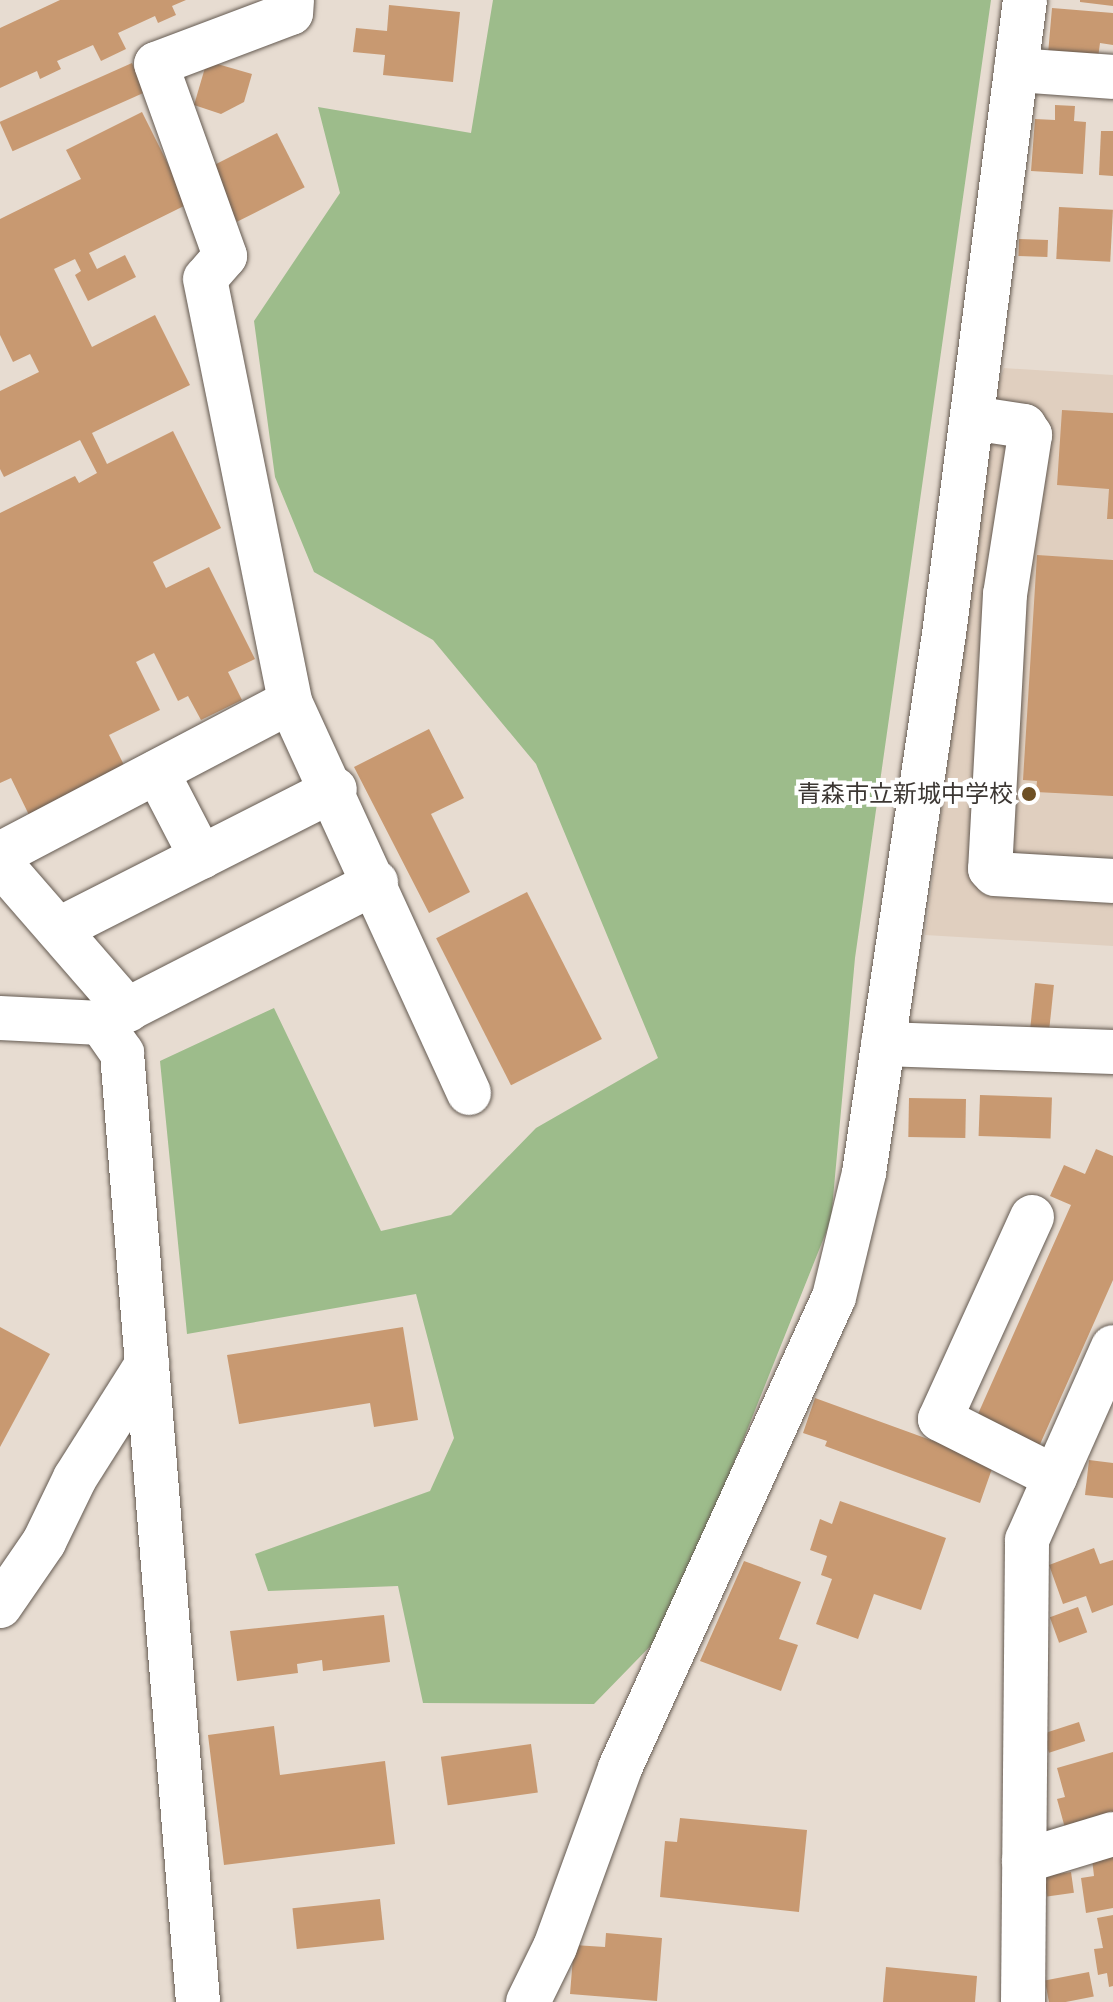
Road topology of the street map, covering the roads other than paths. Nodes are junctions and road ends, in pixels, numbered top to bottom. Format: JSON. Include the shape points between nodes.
{"nodes":[{"id":1,"x":292,"y":0,"type":"edge"},
{"id":2,"x":1025,"y":0,"type":"edge"},
{"id":3,"x":1016,"y":70,"type":"junction"},
{"id":4,"x":1113,"y":77,"type":"edge"},
{"id":5,"x":972,"y":418,"type":"junction"},
{"id":6,"x":290,"y":702,"type":"junction"},
{"id":7,"x":157,"y":772,"type":"junction"},
{"id":8,"x":335,"y":789,"type":"junction"},
{"id":9,"x":0,"y":854,"type":"edge"},
{"id":10,"x":201,"y":857,"type":"junction"},
{"id":11,"x":0,"y":863,"type":"edge"},
{"id":12,"x":1113,"y":881,"type":"edge"},
{"id":13,"x":376,"y":882,"type":"junction"},
{"id":14,"x":61,"y":928,"type":"junction"},
{"id":15,"x":115,"y":1016,"type":"junction"},
{"id":16,"x":0,"y":1018,"type":"edge"},
{"id":17,"x":883,"y":1044,"type":"junction"},
{"id":18,"x":1113,"y":1052,"type":"edge"},
{"id":19,"x":469,"y":1093,"type":"dead end"},
{"id":20,"x":1032,"y":1217,"type":"dead end"},
{"id":21,"x":1113,"y":1347,"type":"edge"},
{"id":22,"x":147,"y":1364,"type":"junction"},
{"id":23,"x":1055,"y":1477,"type":"junction"},
{"id":24,"x":0,"y":1606,"type":"edge"},
{"id":25,"x":1113,"y":1834,"type":"edge"},
{"id":26,"x":1024,"y":1861,"type":"junction"},
{"id":27,"x":198,"y":2002,"type":"edge"},
{"id":28,"x":528,"y":2002,"type":"edge"},
{"id":29,"x":1023,"y":2002,"type":"edge"}],
"edges":[{"from":1,"to":6,"type":"street","via":[[291,13],[156,64],[225,256],[205,279]]},
{"from":2,"to":3,"type":"street"},
{"from":3,"to":4,"type":"street"},
{"from":3,"to":5,"type":"street"},
{"from":5,"to":12,"type":"street","via":[[1024,426],[1030,435],[1005,594],[990,869],[995,874]]},
{"from":5,"to":17,"type":"street"},
{"from":6,"to":7,"type":"street"},
{"from":6,"to":8,"type":"street"},
{"from":7,"to":9,"type":"street"},
{"from":7,"to":10,"type":"street"},
{"from":8,"to":10,"type":"street"},
{"from":8,"to":13,"type":"street"},
{"from":10,"to":14,"type":"street"},
{"from":11,"to":14,"type":"street"},
{"from":13,"to":15,"type":"street"},
{"from":13,"to":19,"type":"street"},
{"from":14,"to":15,"type":"street"},
{"from":15,"to":16,"type":"street"},
{"from":15,"to":22,"type":"street"},
{"from":17,"to":18,"type":"street"},
{"from":17,"to":28,"type":"street","via":[[864,1173],[834,1297],[620,1768],[555,1947]]},
{"from":20,"to":23,"type":"street","via":[[940,1419]]},
{"from":21,"to":23,"type":"street"},
{"from":22,"to":24,"type":"street","via":[[75,1478],[44,1542]]},
{"from":22,"to":27,"type":"street"},
{"from":23,"to":26,"type":"street","via":[[1027,1540]]},
{"from":25,"to":26,"type":"street"},
{"from":26,"to":29,"type":"street"}]}
